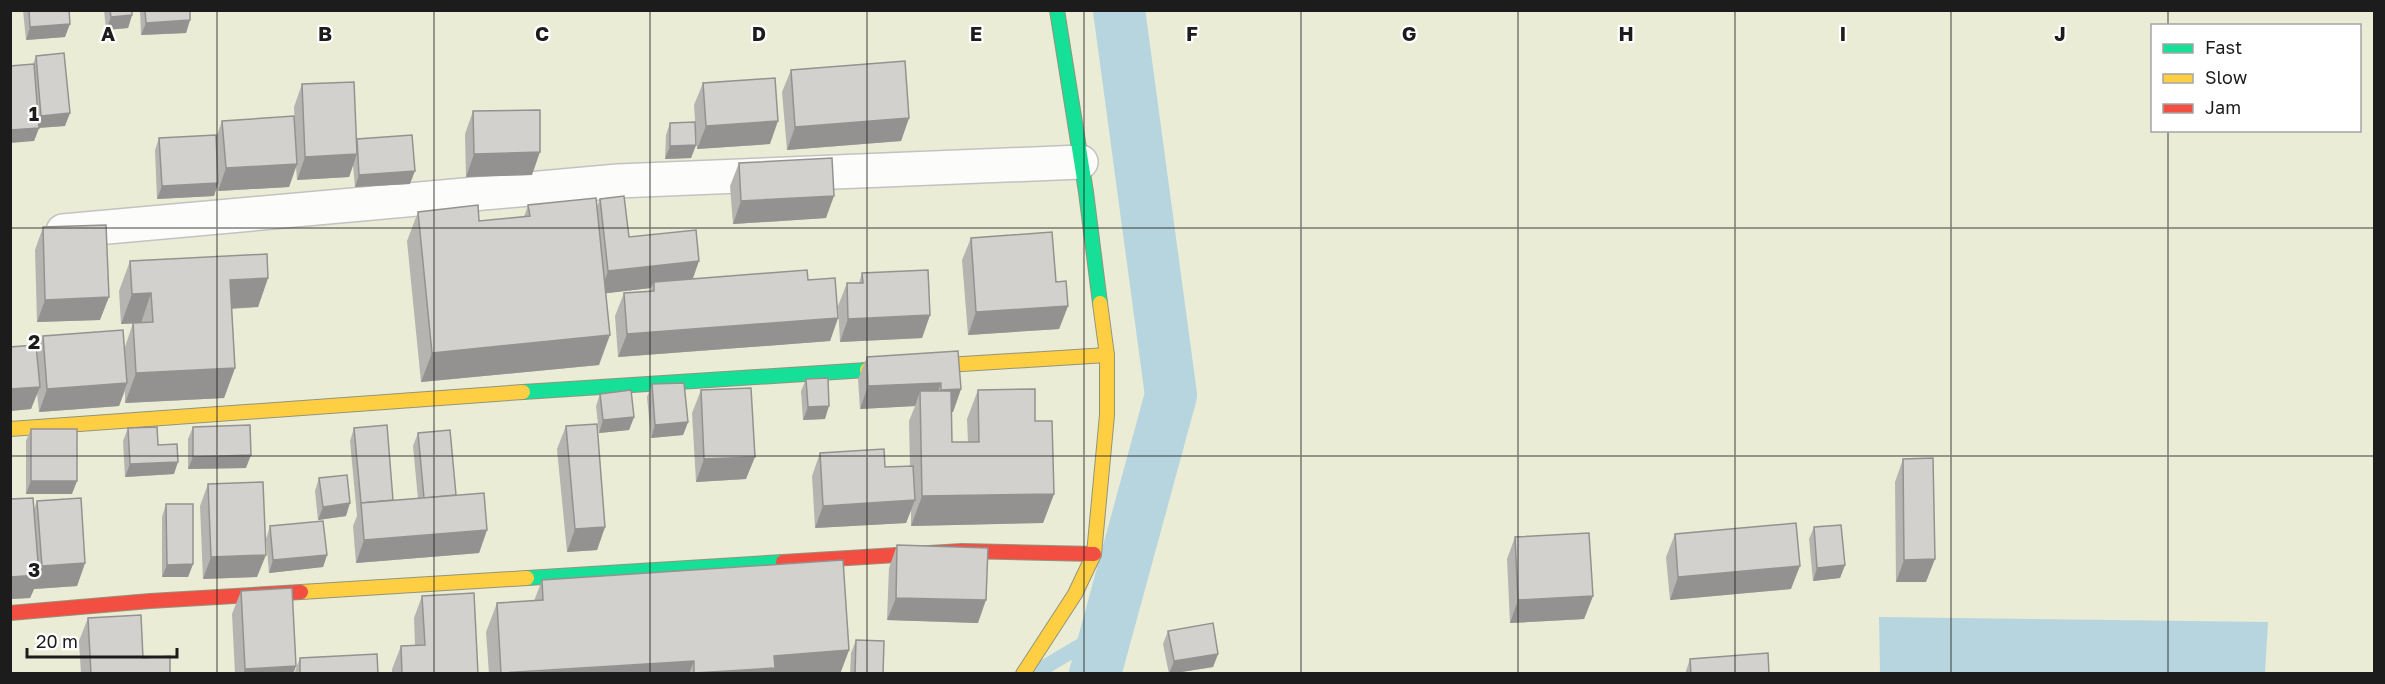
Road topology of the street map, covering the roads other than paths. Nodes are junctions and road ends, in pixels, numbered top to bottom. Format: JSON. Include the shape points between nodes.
{"nodes":[{"id":1,"x":1057,"y":10,"type":"edge"},
{"id":2,"x":1081,"y":162,"type":"junction"},
{"id":3,"x":52,"y":232,"type":"edge"},
{"id":4,"x":1107,"y":355,"type":"junction"},
{"id":5,"x":10,"y":429,"type":"edge"},
{"id":6,"x":1094,"y":554,"type":"junction"},
{"id":7,"x":10,"y":613,"type":"edge"},
{"id":8,"x":1023,"y":674,"type":"edge"}],
"edges":[{"from":1,"to":2,"type":"street"},
{"from":2,"to":3,"type":"street","via":[[618,181]]},
{"from":2,"to":4,"type":"street"},
{"from":4,"to":5,"type":"street"},
{"from":4,"to":6,"type":"street","via":[[1107,415]]},
{"from":6,"to":7,"type":"street","via":[[962,551]]},
{"from":6,"to":8,"type":"street","via":[[1075,594]]}]}
